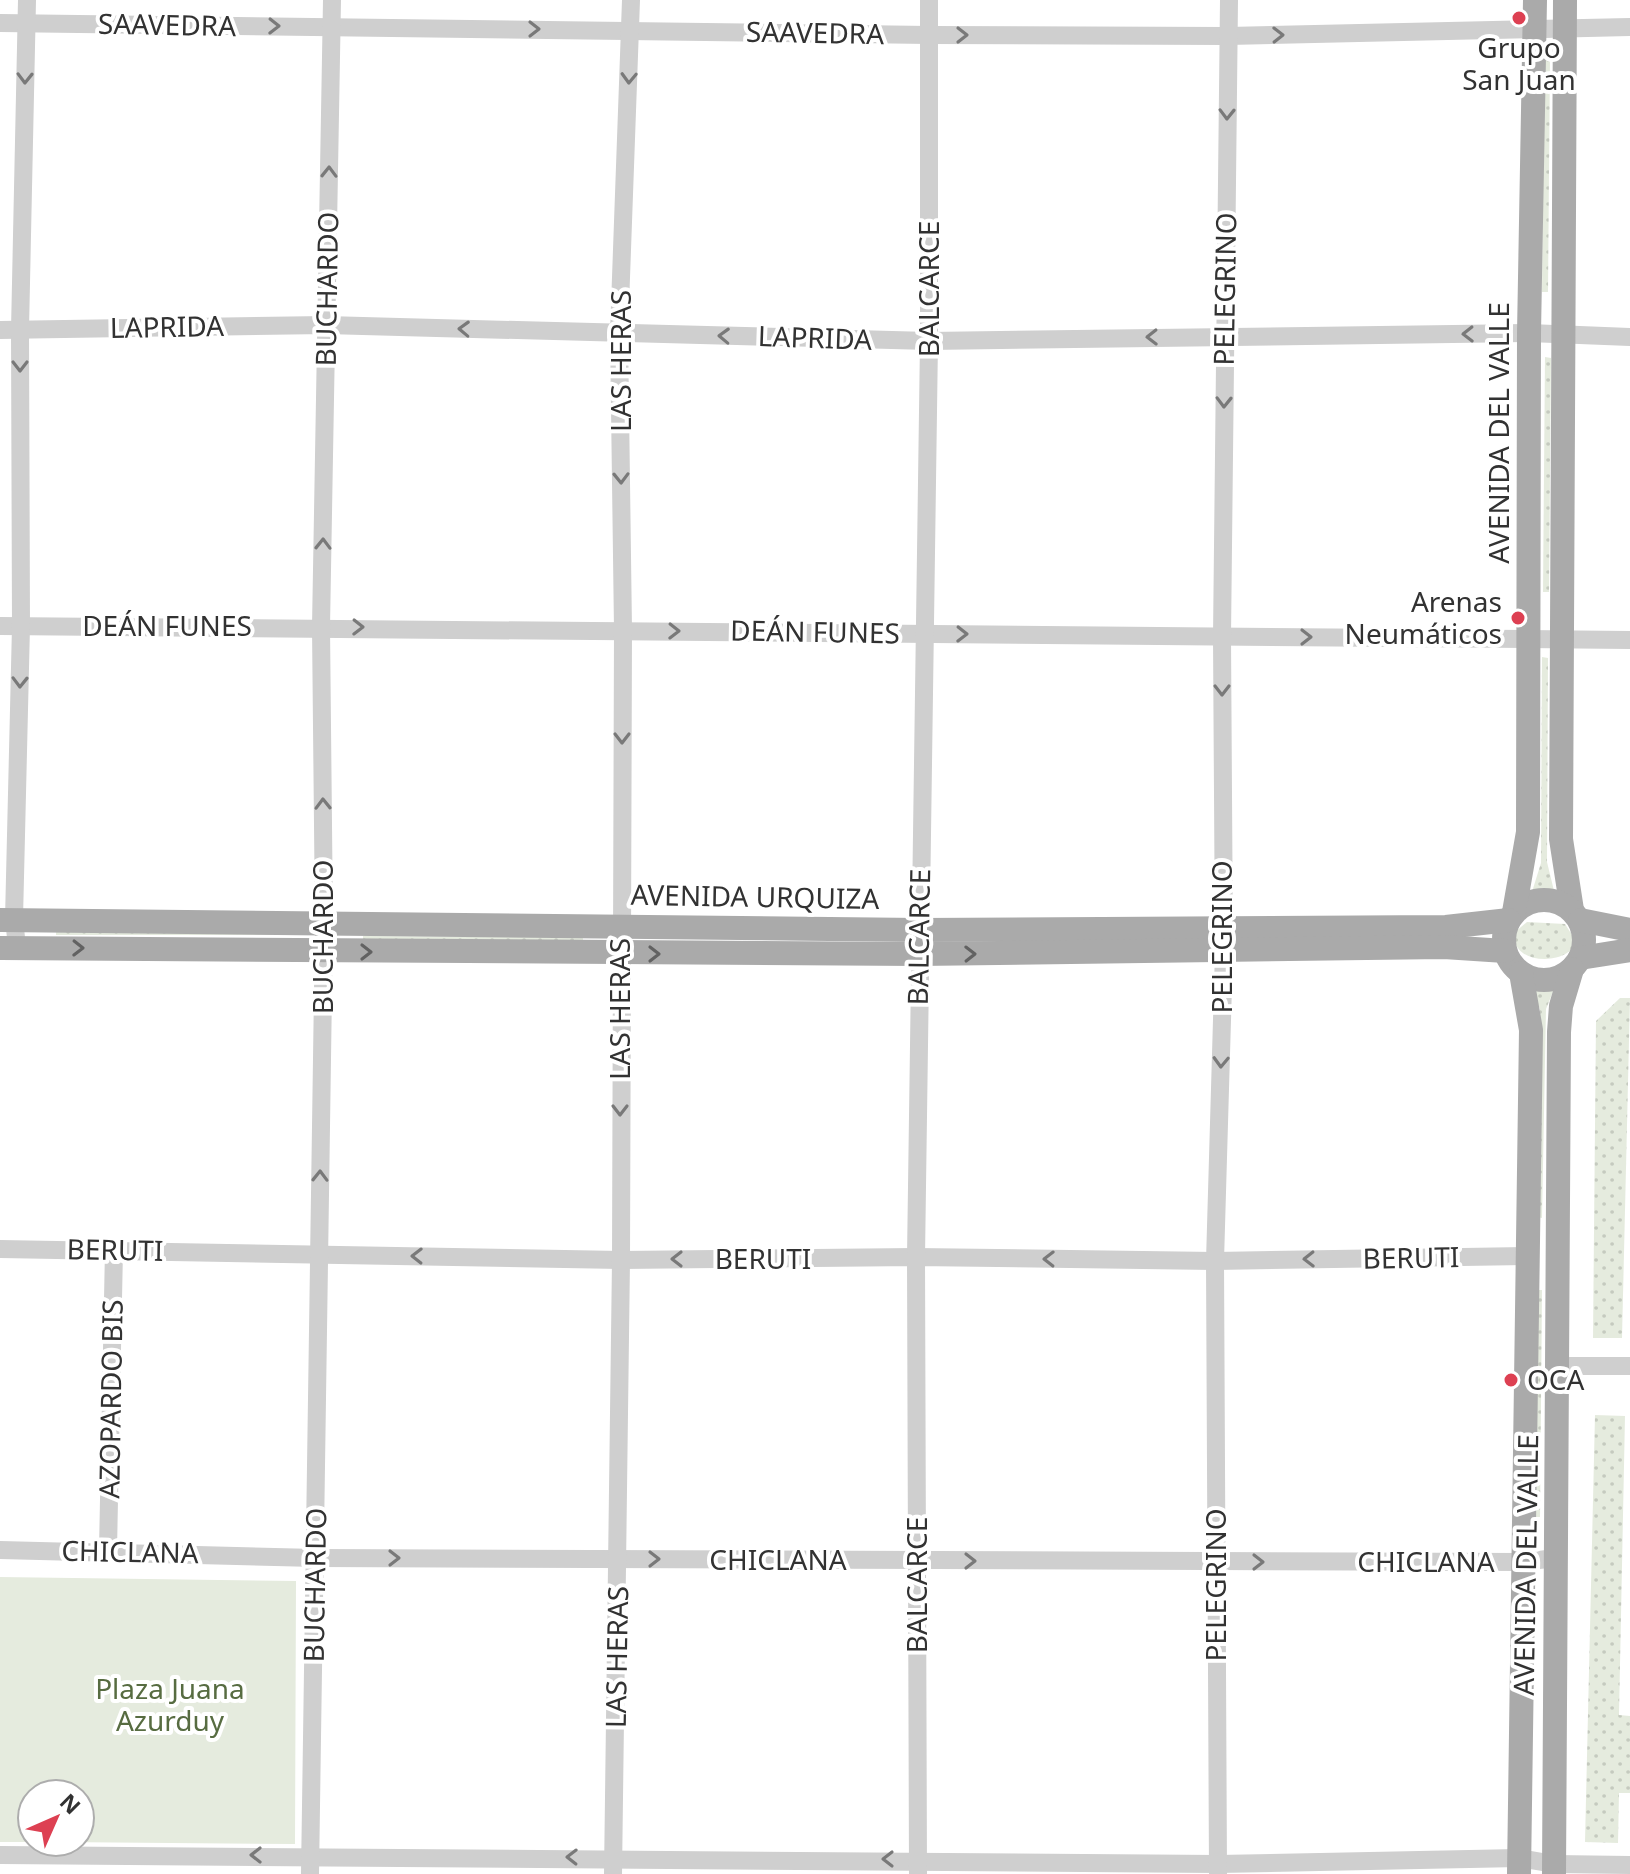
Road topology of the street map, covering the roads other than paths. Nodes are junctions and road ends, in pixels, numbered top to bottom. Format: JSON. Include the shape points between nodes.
{"nodes":[{"id":1,"x":27,"y":0,"type":"edge"},
{"id":2,"x":332,"y":0,"type":"edge"},
{"id":3,"x":631,"y":0,"type":"edge"},
{"id":4,"x":929,"y":0,"type":"edge"},
{"id":5,"x":1229,"y":0,"type":"edge"},
{"id":6,"x":1535,"y":0,"type":"edge"},
{"id":7,"x":1565,"y":0,"type":"edge"},
{"id":8,"x":0,"y":23,"type":"edge"},
{"id":9,"x":27,"y":23,"type":"junction"},
{"id":10,"x":1564,"y":26,"type":"junction"},
{"id":11,"x":332,"y":27,"type":"junction"},
{"id":12,"x":1630,"y":27,"type":"edge"},
{"id":13,"x":1534,"y":29,"type":"junction"},
{"id":14,"x":630,"y":30,"type":"junction"},
{"id":15,"x":929,"y":35,"type":"junction"},
{"id":16,"x":1228,"y":36,"type":"junction"},
{"id":17,"x":326,"y":325,"type":"junction"},
{"id":18,"x":0,"y":330,"type":"edge"},
{"id":19,"x":20,"y":330,"type":"junction"},
{"id":20,"x":619,"y":333,"type":"junction"},
{"id":21,"x":1529,"y":333,"type":"junction"},
{"id":22,"x":1225,"y":336,"type":"junction"},
{"id":23,"x":1561,"y":336,"type":"junction"},
{"id":24,"x":1630,"y":337,"type":"edge"},
{"id":25,"x":929,"y":341,"type":"junction"},
{"id":26,"x":0,"y":626,"type":"edge"},
{"id":27,"x":21,"y":626,"type":"junction"},
{"id":28,"x":321,"y":627,"type":"junction"},
{"id":29,"x":623,"y":630,"type":"junction"},
{"id":30,"x":923,"y":634,"type":"junction"},
{"id":31,"x":1222,"y":637,"type":"junction"},
{"id":32,"x":1529,"y":638,"type":"junction"},
{"id":33,"x":1560,"y":640,"type":"junction"},
{"id":34,"x":1630,"y":640,"type":"edge"},
{"id":35,"x":1576,"y":915,"type":"junction"},
{"id":36,"x":1512,"y":916,"type":"junction"},
{"id":37,"x":7,"y":919,"type":"edge"},
{"id":38,"x":324,"y":923,"type":"junction"},
{"id":39,"x":620,"y":925,"type":"junction"},
{"id":40,"x":1222,"y":927,"type":"junction"},
{"id":41,"x":1630,"y":930,"type":"edge"},
{"id":42,"x":919,"y":942,"type":"junction"},
{"id":43,"x":8,"y":947,"type":"edge"},
{"id":44,"x":1630,"y":950,"type":"edge"},
{"id":45,"x":1224,"y":951,"type":"junction"},
{"id":46,"x":1505,"y":951,"type":"junction"},
{"id":47,"x":323,"y":952,"type":"junction"},
{"id":48,"x":619,"y":954,"type":"junction"},
{"id":49,"x":1576,"y":964,"type":"junction"},
{"id":50,"x":1521,"y":973,"type":"junction"},
{"id":51,"x":0,"y":1249,"type":"edge"},
{"id":52,"x":114,"y":1249,"type":"junction"},
{"id":53,"x":318,"y":1254,"type":"junction"},
{"id":54,"x":1527,"y":1256,"type":"junction"},
{"id":55,"x":916,"y":1257,"type":"junction"},
{"id":56,"x":621,"y":1260,"type":"junction"},
{"id":57,"x":1215,"y":1261,"type":"junction"},
{"id":58,"x":1558,"y":1366,"type":"junction"},
{"id":59,"x":1630,"y":1366,"type":"edge"},
{"id":60,"x":0,"y":1550,"type":"edge"},
{"id":61,"x":108,"y":1550,"type":"junction"},
{"id":62,"x":316,"y":1558,"type":"junction"},
{"id":63,"x":1555,"y":1558,"type":"junction"},
{"id":64,"x":619,"y":1559,"type":"junction"},
{"id":65,"x":917,"y":1561,"type":"junction"},
{"id":66,"x":1215,"y":1561,"type":"junction"},
{"id":67,"x":1523,"y":1562,"type":"junction"},
{"id":68,"x":310,"y":1855,"type":"junction"},
{"id":69,"x":11,"y":1861,"type":"edge"},
{"id":70,"x":1630,"y":1865,"type":"edge"},
{"id":71,"x":614,"y":1866,"type":"edge"},
{"id":72,"x":1519,"y":1866,"type":"edge"},
{"id":73,"x":918,"y":1867,"type":"edge"},
{"id":74,"x":1218,"y":1869,"type":"edge"},
{"id":75,"x":1554,"y":1869,"type":"edge"},
{"id":76,"x":310,"y":1874,"type":"edge"}],
"edges":[{"from":1,"to":9,"type":"street"},
{"from":2,"to":11,"type":"street","name":"BUCHARDO"},
{"from":3,"to":14,"type":"street","name":"LAS HERAS"},
{"from":4,"to":15,"type":"street","name":"BALCARCE"},
{"from":5,"to":16,"type":"street","name":"PELEGRINO"},
{"from":6,"to":13,"type":"main road","name":"AVENIDA DEL VALLE"},
{"from":7,"to":10,"type":"main road"},
{"from":8,"to":9,"type":"street","name":"SAAVEDRA"},
{"from":9,"to":11,"type":"street","name":"SAAVEDRA","one_way":true},
{"from":9,"to":19,"type":"street","one_way":true},
{"from":10,"to":12,"type":"street","name":"SAAVEDRA"},
{"from":10,"to":13,"type":"street","name":"SAAVEDRA"},
{"from":10,"to":23,"type":"main road"},
{"from":11,"to":14,"type":"street","name":"SAAVEDRA","one_way":true},
{"from":17,"to":11,"type":"street","name":"BUCHARDO","one_way":true},
{"from":16,"to":13,"type":"street","name":"SAAVEDRA","one_way":true},
{"from":13,"to":21,"type":"main road","name":"AVENIDA DEL VALLE"},
{"from":14,"to":15,"type":"street","name":"SAAVEDRA"},
{"from":14,"to":20,"type":"street","name":"LAS HERAS","one_way":true},
{"from":15,"to":16,"type":"street","name":"SAAVEDRA","one_way":true},
{"from":15,"to":25,"type":"street","name":"BALCARCE"},
{"from":16,"to":22,"type":"street","name":"PELEGRINO","one_way":true},
{"from":17,"to":19,"type":"street","name":"LAPRIDA"},
{"from":20,"to":17,"type":"street","name":"LAPRIDA","one_way":true},
{"from":28,"to":17,"type":"street","name":"BUCHARDO","one_way":true},
{"from":18,"to":19,"type":"street","name":"LAPRIDA"},
{"from":19,"to":27,"type":"street","one_way":true},
{"from":25,"to":20,"type":"street","name":"LAPRIDA","one_way":true},
{"from":20,"to":29,"type":"street","name":"LAS HERAS","one_way":true},
{"from":21,"to":22,"type":"street","name":"LAPRIDA","one_way":true},
{"from":21,"to":23,"type":"street","name":"LAPRIDA"},
{"from":21,"to":32,"type":"main road","name":"AVENIDA DEL VALLE"},
{"from":22,"to":25,"type":"street","name":"LAPRIDA","one_way":true},
{"from":22,"to":31,"type":"street","name":"PELEGRINO","one_way":true},
{"from":23,"to":24,"type":"street","name":"LAPRIDA"},
{"from":23,"to":33,"type":"main road"},
{"from":25,"to":30,"type":"street","name":"BALCARCE"},
{"from":26,"to":27,"type":"street","name":"DEÁN FUNES"},
{"from":27,"to":28,"type":"street","name":"DEÁN FUNES"},
{"from":27,"to":37,"type":"street","one_way":true},
{"from":28,"to":29,"type":"street","name":"DEÁN FUNES","one_way":true},
{"from":38,"to":28,"type":"street","name":"BUCHARDO","one_way":true},
{"from":29,"to":30,"type":"street","name":"DEÁN FUNES","one_way":true},
{"from":29,"to":39,"type":"street","name":"LAS HERAS","one_way":true},
{"from":30,"to":31,"type":"street","name":"DEÁN FUNES","one_way":true},
{"from":30,"to":42,"type":"street","name":"BALCARCE"},
{"from":31,"to":32,"type":"street","name":"DEÁN FUNES","one_way":true},
{"from":31,"to":40,"type":"street","name":"PELEGRINO","one_way":true},
{"from":32,"to":33,"type":"street","name":"DEÁN FUNES"},
{"from":32,"to":36,"type":"main road","name":"AVENIDA DEL VALLE","via":[[1528,832]]},
{"from":33,"to":34,"type":"street","name":"DEÁN FUNES"},
{"from":33,"to":35,"type":"main road","via":[[1561,839]]},
{"from":35,"to":36,"type":"main road","via":[[1549,900],[1525,904]]},
{"from":35,"to":41,"type":"main road"},
{"from":35,"to":49,"type":"main road","via":[[1584,945]]},
{"from":36,"to":40,"type":"main road","name":"AVENIDA URQUIZA","via":[[1446,927]]},
{"from":36,"to":46,"type":"main road"},
{"from":37,"to":38,"type":"main road","name":"AVENIDA URQUIZA"},
{"from":37,"to":43,"type":"street"},
{"from":38,"to":39,"type":"main road","name":"AVENIDA URQUIZA"},
{"from":38,"to":47,"type":"street","name":"BUCHARDO"},
{"from":39,"to":42,"type":"main road","name":"AVENIDA URQUIZA"},
{"from":39,"to":48,"type":"street","name":"LAS HERAS"},
{"from":40,"to":42,"type":"main road","name":"AVENIDA URQUIZA"},
{"from":40,"to":45,"type":"street","name":"PELEGRINO"},
{"from":42,"to":45,"type":"main road","one_way":true},
{"from":48,"to":42,"type":"main road","one_way":true},
{"from":42,"to":55,"type":"street","name":"BALCARCE"},
{"from":43,"to":47,"type":"main road","one_way":true},
{"from":44,"to":49,"type":"main road"},
{"from":45,"to":46,"type":"main road"},
{"from":45,"to":57,"type":"street","name":"PELEGRINO","one_way":true},
{"from":46,"to":50,"type":"main road"},
{"from":47,"to":48,"type":"main road","one_way":true},
{"from":53,"to":47,"type":"street","name":"BUCHARDO","one_way":true},
{"from":48,"to":56,"type":"street","name":"LAS HERAS","one_way":true},
{"from":49,"to":50,"type":"main road","via":[[1547,980]]},
{"from":49,"to":58,"type":"main road","name":"AVENIDA DEL VALLE","via":[[1561,1006],[1559,1032]]},
{"from":50,"to":54,"type":"main road","name":"AVENIDA DEL VALLE","via":[[1531,1030]]},
{"from":51,"to":52,"type":"street","name":"BERUTI"},
{"from":52,"to":53,"type":"street","name":"BERUTI"},
{"from":52,"to":61,"type":"street","name":"AZOPARDO BIS"},
{"from":56,"to":53,"type":"street","name":"BERUTI","one_way":true},
{"from":53,"to":62,"type":"street","name":"BUCHARDO"},
{"from":54,"to":57,"type":"street","name":"BERUTI","one_way":true},
{"from":54,"to":67,"type":"main road","name":"AVENIDA DEL VALLE"},
{"from":55,"to":56,"type":"street","name":"BERUTI","one_way":true},
{"from":57,"to":55,"type":"street","name":"BERUTI","one_way":true},
{"from":55,"to":65,"type":"street","name":"BALCARCE"},
{"from":56,"to":64,"type":"street","name":"LAS HERAS"},
{"from":57,"to":66,"type":"street","name":"PELEGRINO"},
{"from":58,"to":59,"type":"street"},
{"from":58,"to":63,"type":"main road","name":"AVENIDA DEL VALLE"},
{"from":60,"to":61,"type":"street","name":"CHICLANA"},
{"from":61,"to":62,"type":"street","name":"CHICLANA"},
{"from":62,"to":64,"type":"street","name":"CHICLANA","one_way":true},
{"from":62,"to":68,"type":"street","name":"BUCHARDO"},
{"from":63,"to":67,"type":"street","name":"CHICLANA"},
{"from":63,"to":75,"type":"main road","name":"AVENIDA DEL VALLE"},
{"from":64,"to":65,"type":"street","name":"CHICLANA","one_way":true},
{"from":64,"to":71,"type":"street","name":"LAS HERAS"},
{"from":65,"to":66,"type":"street","name":"CHICLANA","one_way":true},
{"from":65,"to":73,"type":"street","name":"BALCARCE"},
{"from":66,"to":67,"type":"street","name":"CHICLANA","one_way":true},
{"from":66,"to":74,"type":"street","name":"PELEGRINO"},
{"from":67,"to":72,"type":"main road","name":"AVENIDA DEL VALLE"},
{"from":68,"to":69,"type":"street","one_way":true},
{"from":71,"to":68,"type":"street","one_way":true},
{"from":68,"to":76,"type":"street","name":"BUCHARDO"},
{"from":70,"to":75,"type":"street"},
{"from":73,"to":71,"type":"street","one_way":true},
{"from":72,"to":74,"type":"street"},
{"from":72,"to":75,"type":"street"},
{"from":73,"to":74,"type":"street"}]}
